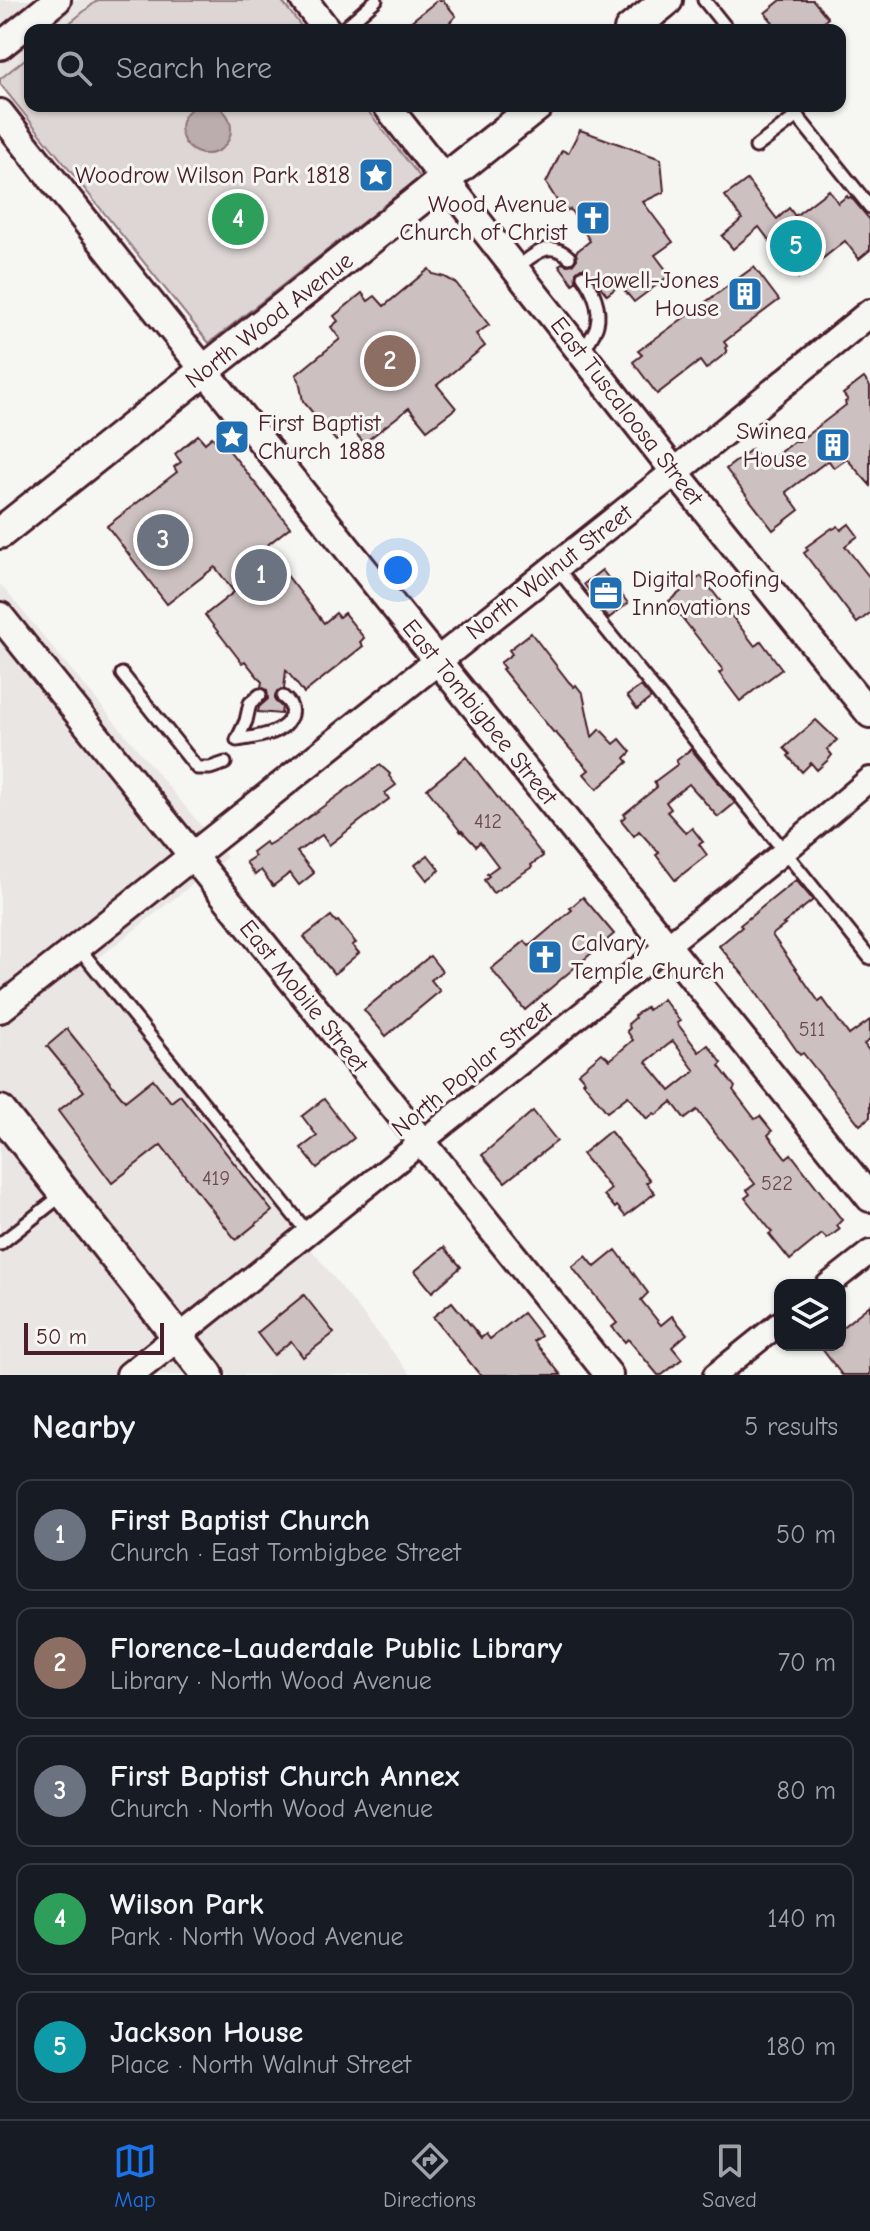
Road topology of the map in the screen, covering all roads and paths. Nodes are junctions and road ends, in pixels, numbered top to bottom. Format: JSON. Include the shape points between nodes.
{"nodes":[{"id":1,"x":57,"y":0,"type":"edge"},
{"id":2,"x":304,"y":0,"type":"edge"},
{"id":3,"x":376,"y":0,"type":"edge"},
{"id":4,"x":667,"y":0,"type":"edge"},
{"id":5,"x":704,"y":0,"type":"edge"},
{"id":6,"x":27,"y":24,"type":"edge"},
{"id":7,"x":322,"y":24,"type":"edge"},
{"id":8,"x":349,"y":24,"type":"edge"},
{"id":9,"x":637,"y":24,"type":"edge"},
{"id":10,"x":723,"y":24,"type":"edge"},
{"id":11,"x":24,"y":27,"type":"edge"},
{"id":12,"x":0,"y":46,"type":"edge"},
{"id":13,"x":392,"y":112,"type":"edge"},
{"id":14,"x":530,"y":112,"type":"edge"},
{"id":15,"x":792,"y":112,"type":"edge"},
{"id":16,"x":794,"y":112,"type":"edge"},
{"id":17,"x":0,"y":113,"type":"edge"},
{"id":18,"x":756,"y":147,"type":"dead end"},
{"id":19,"x":445,"y":180,"type":"junction"},
{"id":20,"x":870,"y":207,"type":"edge"},
{"id":21,"x":569,"y":257,"type":"dead end"},
{"id":22,"x":515,"y":269,"type":"junction"},
{"id":23,"x":583,"y":276,"type":"dead end"},
{"id":24,"x":870,"y":313,"type":"edge"},
{"id":25,"x":581,"y":354,"type":"junction"},
{"id":26,"x":204,"y":371,"type":"junction"},
{"id":27,"x":675,"y":472,"type":"junction"},
{"id":28,"x":0,"y":533,"type":"edge"},
{"id":29,"x":555,"y":566,"type":"junction"},
{"id":30,"x":0,"y":616,"type":"edge"},
{"id":31,"x":438,"y":660,"type":"junction"},
{"id":32,"x":122,"y":674,"type":"dead end"},
{"id":33,"x":260,"y":695,"type":"dead end"},
{"id":34,"x":283,"y":697,"type":"dead end"},
{"id":35,"x":870,"y":714,"type":"edge"},
{"id":36,"x":225,"y":763,"type":"dead end"},
{"id":37,"x":870,"y":779,"type":"edge"},
{"id":38,"x":785,"y":851,"type":"junction"},
{"id":39,"x":192,"y":856,"type":"junction"},
{"id":40,"x":667,"y":945,"type":"junction"},
{"id":41,"x":78,"y":947,"type":"junction"},
{"id":42,"x":870,"y":958,"type":"edge"},
{"id":43,"x":0,"y":1009,"type":"edge"},
{"id":44,"x":0,"y":1111,"type":"edge"},
{"id":45,"x":422,"y":1142,"type":"junction"},
{"id":46,"x":65,"y":1193,"type":"junction"},
{"id":47,"x":870,"y":1198,"type":"edge"},
{"id":48,"x":308,"y":1233,"type":"junction"},
{"id":49,"x":0,"y":1244,"type":"edge"},
{"id":50,"x":870,"y":1252,"type":"edge"},
{"id":51,"x":836,"y":1279,"type":"edge"},
{"id":52,"x":774,"y":1328,"type":"edge"},
{"id":53,"x":178,"y":1337,"type":"junction"},
{"id":54,"x":130,"y":1375,"type":"edge"},
{"id":55,"x":208,"y":1375,"type":"edge"},
{"id":56,"x":609,"y":1375,"type":"edge"},
{"id":57,"x":715,"y":1375,"type":"edge"}],
"edges":[{"from":1,"to":6,"type":"street"},
{"from":2,"to":7,"type":"street"},
{"from":3,"to":8,"type":"lane"},
{"from":4,"to":9,"type":"main road"},
{"from":5,"to":10,"type":"lane"},
{"from":11,"to":12,"type":"street"},
{"from":13,"to":19,"type":"street","name":"East Tuscaloosa Street"},
{"from":14,"to":19,"type":"main road","name":"North Wood Avenue"},
{"from":15,"to":18,"type":"lane"},
{"from":16,"to":20,"type":"lane"},
{"from":17,"to":26,"type":"street","name":"East Tombigbee Street"},
{"from":19,"to":22,"type":"street","name":"East Tuscaloosa Street"},
{"from":19,"to":26,"type":"main road","name":"North Wood Avenue"},
{"from":21,"to":22,"type":"lane","via":[[548,248]]},
{"from":22,"to":25,"type":"street","name":"East Tuscaloosa Street"},
{"from":23,"to":25,"type":"lane","via":[[597,302],[597,325]]},
{"from":24,"to":27,"type":"street","name":"North Walnut Street"},
{"from":25,"to":27,"type":"street","name":"East Tuscaloosa Street"},
{"from":26,"to":28,"type":"main road","name":"North Wood Avenue"},
{"from":26,"to":31,"type":"street","name":"East Tombigbee Street"},
{"from":27,"to":29,"type":"street","name":"North Walnut Street"},
{"from":27,"to":35,"type":"street","name":"East Tuscaloosa Street"},
{"from":29,"to":31,"type":"street","name":"North Walnut Street"},
{"from":29,"to":38,"type":"lane"},
{"from":30,"to":39,"type":"street","name":"East Mobile Street"},
{"from":31,"to":39,"type":"street","name":"North Walnut Street"},
{"from":31,"to":40,"type":"street","name":"East Tombigbee Street"},
{"from":32,"to":36,"type":"lane","via":[[197,768]]},
{"from":33,"to":34,"type":"lane","via":[[250,703],[237,740],[285,725],[291,709]]},
{"from":37,"to":38,"type":"street","name":"North Poplar Street"},
{"from":38,"to":40,"type":"street","name":"North Poplar Street"},
{"from":38,"to":42,"type":"lane"},
{"from":39,"to":41,"type":"street","name":"North Walnut Street"},
{"from":39,"to":45,"type":"street","name":"East Mobile Street"},
{"from":40,"to":45,"type":"street","name":"North Poplar Street"},
{"from":40,"to":47,"type":"street","name":"East Tombigbee Street"},
{"from":41,"to":43,"type":"street","name":"North Walnut Street"},
{"from":41,"to":48,"type":"lane"},
{"from":44,"to":46,"type":"main road"},
{"from":45,"to":48,"type":"street","name":"North Poplar Street"},
{"from":45,"to":56,"type":"street","name":"East Mobile Street"},
{"from":46,"to":49,"type":"lane"},
{"from":46,"to":53,"type":"main road"},
{"from":48,"to":53,"type":"street","name":"North Poplar Street"},
{"from":50,"to":51,"type":"street"},
{"from":52,"to":57,"type":"street"},
{"from":53,"to":54,"type":"street"},
{"from":53,"to":55,"type":"main road"}]}
